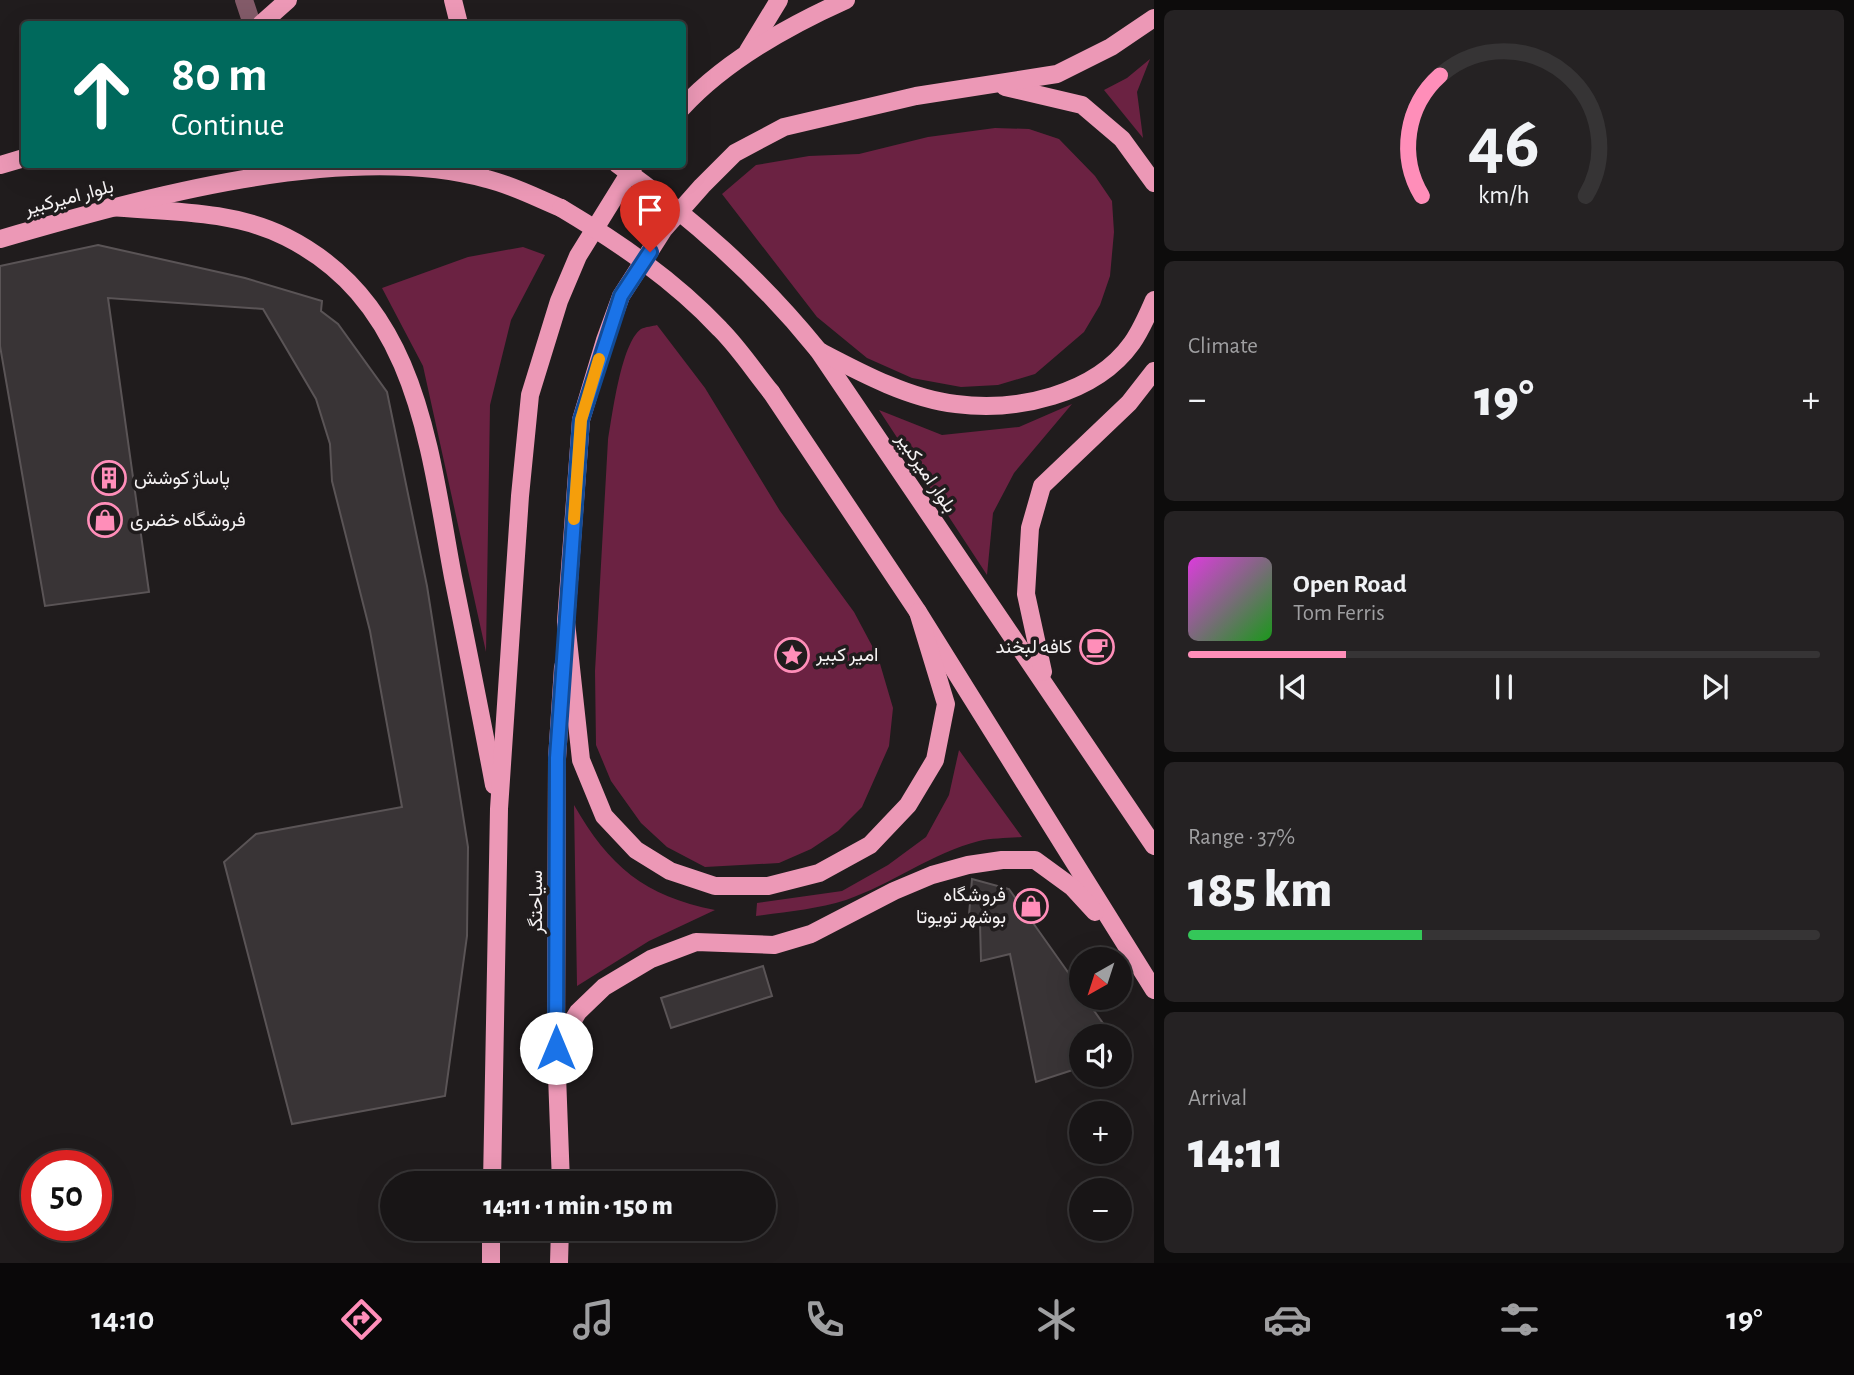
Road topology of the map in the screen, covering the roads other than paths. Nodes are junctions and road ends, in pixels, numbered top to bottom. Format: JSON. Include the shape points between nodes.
{"nodes":[{"id":1,"x":244,"y":0,"type":"edge"},
{"id":2,"x":288,"y":0,"type":"edge"},
{"id":3,"x":453,"y":0,"type":"edge"},
{"id":4,"x":779,"y":0,"type":"edge"},
{"id":5,"x":846,"y":0,"type":"edge"},
{"id":6,"x":1154,"y":18,"type":"edge"},
{"id":7,"x":251,"y":21,"type":"edge"},
{"id":8,"x":264,"y":21,"type":"edge"},
{"id":9,"x":457,"y":21,"type":"edge"},
{"id":10,"x":746,"y":54,"type":"junction"},
{"id":11,"x":1000,"y":85,"type":"junction"},
{"id":12,"x":686,"y":105,"type":"edge"},
{"id":13,"x":21,"y":159,"type":"edge"},
{"id":14,"x":0,"y":165,"type":"edge"},
{"id":15,"x":337,"y":168,"type":"edge"},
{"id":16,"x":418,"y":168,"type":"edge"},
{"id":17,"x":622,"y":168,"type":"edge"},
{"id":18,"x":633,"y":168,"type":"edge"},
{"id":19,"x":1154,"y":183,"type":"edge"},
{"id":20,"x":110,"y":207,"type":"junction"},
{"id":21,"x":0,"y":239,"type":"edge"},
{"id":22,"x":1154,"y":300,"type":"edge"},
{"id":23,"x":818,"y":350,"type":"junction"},
{"id":24,"x":1154,"y":371,"type":"edge"},
{"id":25,"x":918,"y":612,"type":"junction"},
{"id":26,"x":566,"y":622,"type":"junction"},
{"id":27,"x":1045,"y":683,"type":"junction"},
{"id":28,"x":499,"y":808,"type":"junction"},
{"id":29,"x":1154,"y":846,"type":"edge"},
{"id":30,"x":1123,"y":942,"type":"junction"},
{"id":31,"x":1154,"y":990,"type":"edge"},
{"id":32,"x":556,"y":1048,"type":"junction"},
{"id":33,"x":492,"y":1171,"type":"edge"},
{"id":34,"x":561,"y":1171,"type":"edge"},
{"id":35,"x":491,"y":1241,"type":"edge"},
{"id":36,"x":560,"y":1241,"type":"edge"},
{"id":37,"x":491,"y":1263,"type":"edge"},
{"id":38,"x":559,"y":1263,"type":"edge"}],
"edges":[{"from":1,"to":7,"type":"street"},
{"from":2,"to":8,"type":"main road"},
{"from":3,"to":9,"type":"main road"},
{"from":4,"to":10,"type":"main road"},
{"from":5,"to":10,"type":"main road"},
{"from":6,"to":11,"type":"main road","via":[[1111,47],[1057,74]]},
{"from":10,"to":12,"type":"main road"},
{"from":11,"to":19,"type":"main road","via":[[1082,105],[1122,139]]},
{"from":11,"to":26,"type":"main road","via":[[916,96],[784,127],[736,153],[664,229],[621,296],[581,420]]},
{"from":13,"to":14,"type":"main road"},
{"from":15,"to":20,"type":"main road","name":"بلوار امیرکبیر","bridge":true,"via":[[269,176]]},
{"from":16,"to":25,"type":"main road","name":"بلوار امیرکبیر","bridge":true,"via":[[486,178],[561,208],[609,236],[685,296],[721,330],[771,392]]},
{"from":17,"to":23,"type":"main road","name":"بلوار امیرکبیر","bridge":true,"via":[[738,260]]},
{"from":18,"to":28,"type":"main road","via":[[578,256],[530,395]]},
{"from":20,"to":21,"type":"main road","name":"بلوار امیرکبیر"},
{"from":20,"to":28,"type":"main road","via":[[231,217],[286,237],[342,273],[379,317],[405,367],[431,453]]},
{"from":22,"to":23,"type":"main road","via":[[1131,344],[1090,381],[1047,397],[997,406],[954,404],[915,393]]},
{"from":23,"to":27,"type":"main road","name":"بلوار امیرکبیر"},
{"from":24,"to":27,"type":"main road","via":[[1129,403],[1042,486],[1030,528],[1026,594]]},
{"from":25,"to":26,"type":"main road","via":[[946,705],[935,760],[908,805],[870,845],[819,873],[768,886],[715,886],[670,871],[636,850],[604,816],[581,760]]},
{"from":25,"to":30,"type":"main road"},
{"from":26,"to":32,"type":"main road","name":"سیاحتگر","via":[[557,758]]},
{"from":27,"to":29,"type":"main road","name":"بلوار امیرکبیر"},
{"from":28,"to":33,"type":"main road","name":"سیاحتگر"},
{"from":30,"to":31,"type":"main road"},
{"from":30,"to":32,"type":"main road","via":[[1072,887],[1035,860],[979,863],[919,880],[799,937],[774,944],[696,942],[651,958],[604,987],[578,1012]]},
{"from":32,"to":34,"type":"main road","name":"سیاحتگر"},
{"from":35,"to":37,"type":"main road"},
{"from":36,"to":38,"type":"main road"}]}
